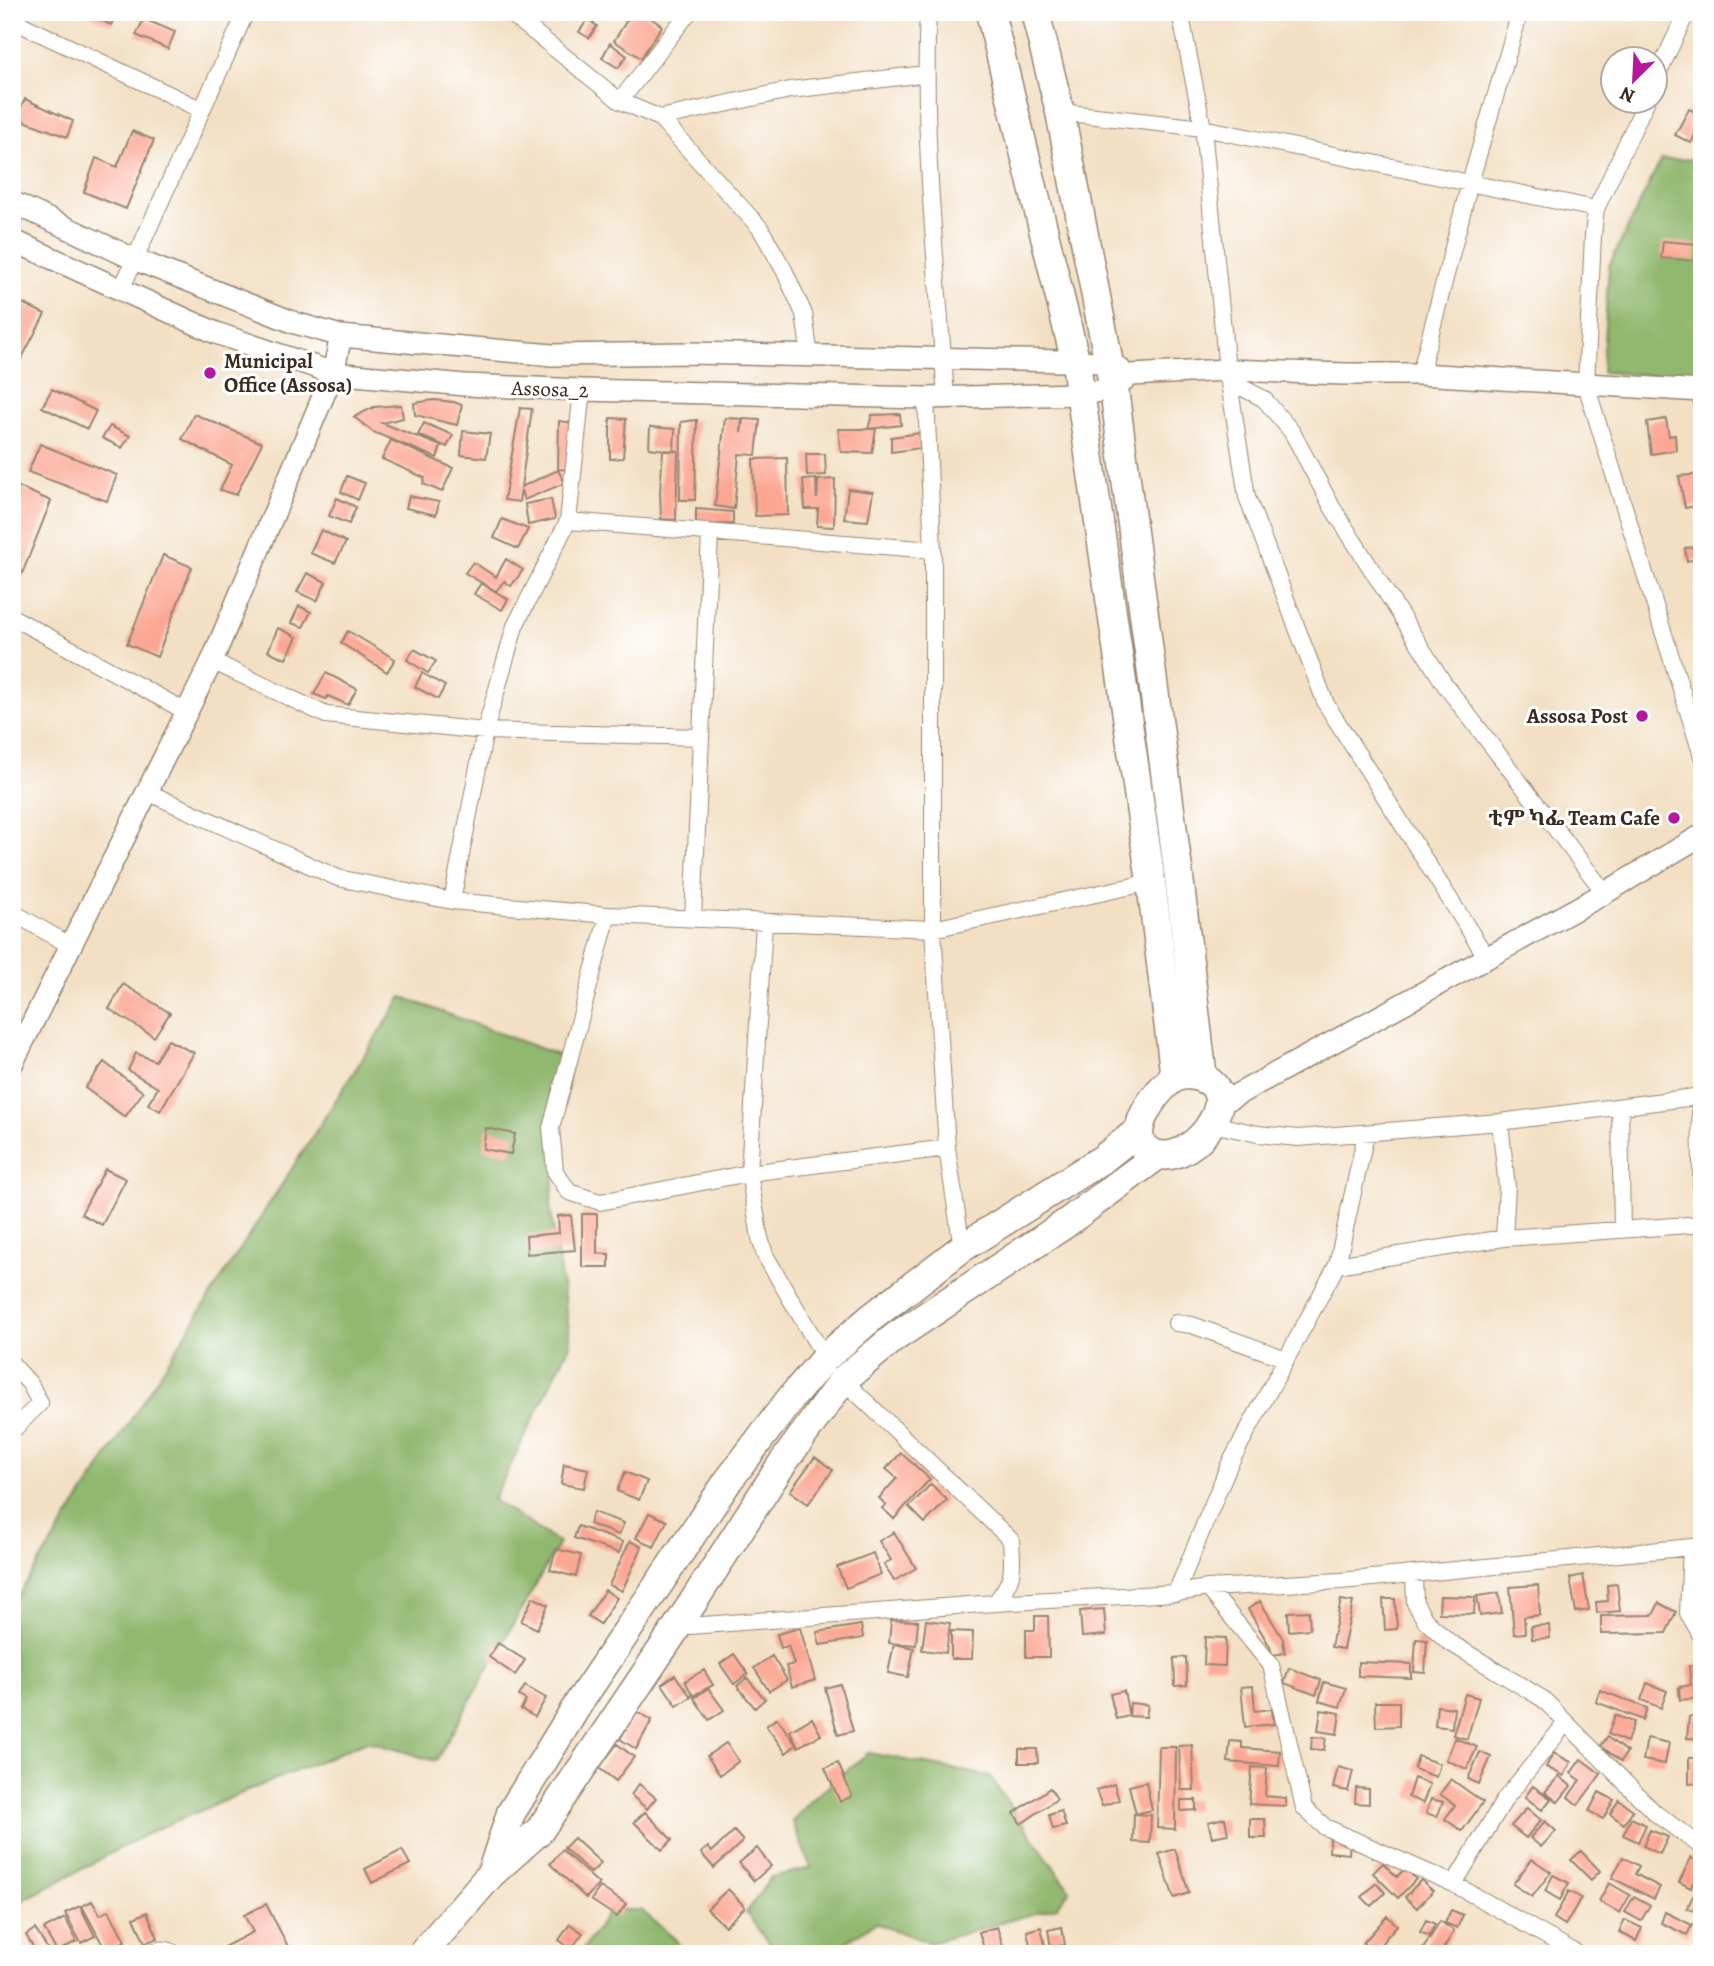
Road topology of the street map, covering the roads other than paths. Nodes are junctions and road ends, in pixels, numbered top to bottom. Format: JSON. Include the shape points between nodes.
{"nodes":[{"id":1,"x":246,"y":12,"type":"edge"},
{"id":2,"x":509,"y":12,"type":"edge"},
{"id":3,"x":689,"y":12,"type":"edge"},
{"id":4,"x":928,"y":12,"type":"edge"},
{"id":5,"x":990,"y":12,"type":"edge"},
{"id":6,"x":1035,"y":12,"type":"edge"},
{"id":7,"x":1180,"y":12,"type":"edge"},
{"id":8,"x":1520,"y":12,"type":"edge"},
{"id":9,"x":1687,"y":12,"type":"edge"},
{"id":10,"x":12,"y":20,"type":"edge"},
{"id":11,"x":1668,"y":52,"type":"edge"},
{"id":12,"x":925,"y":74,"type":"junction"},
{"id":13,"x":620,"y":102,"type":"junction"},
{"id":14,"x":202,"y":110,"type":"junction"},
{"id":15,"x":1060,"y":112,"type":"junction"},
{"id":16,"x":1640,"y":116,"type":"edge"},
{"id":17,"x":660,"y":118,"type":"junction"},
{"id":18,"x":1203,"y":128,"type":"junction"},
{"id":19,"x":1470,"y":183,"type":"junction"},
{"id":20,"x":12,"y":202,"type":"edge"},
{"id":21,"x":1597,"y":209,"type":"junction"},
{"id":22,"x":12,"y":240,"type":"edge"},
{"id":23,"x":134,"y":259,"type":"junction"},
{"id":24,"x":121,"y":290,"type":"junction"},
{"id":25,"x":341,"y":336,"type":"junction"},
{"id":26,"x":810,"y":357,"type":"junction"},
{"id":27,"x":943,"y":360,"type":"junction"},
{"id":28,"x":1076,"y":363,"type":"junction"},
{"id":29,"x":333,"y":373,"type":"junction"},
{"id":30,"x":1420,"y":374,"type":"junction"},
{"id":31,"x":1118,"y":376,"type":"junction"},
{"id":32,"x":1228,"y":379,"type":"junction"},
{"id":33,"x":1586,"y":384,"type":"junction"},
{"id":34,"x":582,"y":390,"type":"junction"},
{"id":35,"x":1702,"y":391,"type":"edge"},
{"id":36,"x":1080,"y":394,"type":"junction"},
{"id":37,"x":936,"y":398,"type":"junction"},
{"id":38,"x":568,"y":520,"type":"junction"},
{"id":39,"x":710,"y":533,"type":"junction"},
{"id":40,"x":933,"y":551,"type":"junction"},
{"id":41,"x":12,"y":617,"type":"edge"},
{"id":42,"x":212,"y":661,"type":"junction"},
{"id":43,"x":185,"y":711,"type":"junction"},
{"id":44,"x":485,"y":731,"type":"junction"},
{"id":45,"x":700,"y":737,"type":"junction"},
{"id":46,"x":1702,"y":756,"type":"edge"},
{"id":47,"x":147,"y":792,"type":"junction"},
{"id":48,"x":1702,"y":835,"type":"edge"},
{"id":49,"x":1179,"y":877,"type":"junction"},
{"id":50,"x":1151,"y":881,"type":"junction"},
{"id":51,"x":1605,"y":893,"type":"junction"},
{"id":52,"x":452,"y":901,"type":"junction"},
{"id":53,"x":12,"y":912,"type":"edge"},
{"id":54,"x":608,"y":915,"type":"junction"},
{"id":55,"x":693,"y":919,"type":"junction"},
{"id":56,"x":764,"y":923,"type":"junction"},
{"id":57,"x":933,"y":929,"type":"junction"},
{"id":58,"x":71,"y":946,"type":"junction"},
{"id":59,"x":1487,"y":958,"type":"junction"},
{"id":60,"x":12,"y":1064,"type":"edge"},
{"id":61,"x":1189,"y":1078,"type":"junction"},
{"id":62,"x":1701,"y":1097,"type":"edge"},
{"id":63,"x":1620,"y":1107,"type":"junction"},
{"id":64,"x":1216,"y":1114,"type":"junction"},
{"id":65,"x":1500,"y":1122,"type":"junction"},
{"id":66,"x":1138,"y":1131,"type":"junction"},
{"id":67,"x":1366,"y":1134,"type":"junction"},
{"id":68,"x":947,"y":1148,"type":"junction"},
{"id":69,"x":1158,"y":1155,"type":"junction"},
{"id":70,"x":749,"y":1173,"type":"junction"},
{"id":71,"x":1702,"y":1224,"type":"edge"},
{"id":72,"x":1622,"y":1230,"type":"junction"},
{"id":73,"x":1702,"y":1230,"type":"edge"},
{"id":74,"x":1504,"y":1238,"type":"junction"},
{"id":75,"x":962,"y":1248,"type":"junction"},
{"id":76,"x":1336,"y":1265,"type":"junction"},
{"id":77,"x":1176,"y":1324,"type":"dead end"},
{"id":78,"x":825,"y":1358,"type":"junction"},
{"id":79,"x":1286,"y":1359,"type":"junction"},
{"id":80,"x":12,"y":1364,"type":"edge"},
{"id":81,"x":843,"y":1380,"type":"junction"},
{"id":82,"x":12,"y":1431,"type":"edge"},
{"id":83,"x":752,"y":1450,"type":"junction"},
{"id":84,"x":780,"y":1467,"type":"junction"},
{"id":85,"x":1696,"y":1546,"type":"edge"},
{"id":86,"x":1414,"y":1575,"type":"junction"},
{"id":87,"x":1208,"y":1588,"type":"junction"},
{"id":88,"x":1176,"y":1593,"type":"junction"},
{"id":89,"x":995,"y":1603,"type":"junction"},
{"id":90,"x":677,"y":1627,"type":"junction"},
{"id":91,"x":1702,"y":1637,"type":"edge"},
{"id":92,"x":1565,"y":1724,"type":"junction"},
{"id":93,"x":1702,"y":1847,"type":"edge"},
{"id":94,"x":491,"y":1874,"type":"junction"},
{"id":95,"x":1454,"y":1884,"type":"junction"},
{"id":96,"x":150,"y":1954,"type":"edge"},
{"id":97,"x":175,"y":1954,"type":"edge"},
{"id":98,"x":422,"y":1954,"type":"edge"},
{"id":99,"x":1578,"y":1954,"type":"edge"}],
"edges":[{"from":1,"to":14,"type":"street"},
{"from":2,"to":13,"type":"street"},
{"from":3,"to":13,"type":"street"},
{"from":4,"to":12,"type":"street"},
{"from":5,"to":28,"type":"highway"},
{"from":6,"to":15,"type":"highway"},
{"from":7,"to":18,"type":"street"},
{"from":8,"to":19,"type":"street"},
{"from":9,"to":11,"type":"street"},
{"from":10,"to":14,"type":"street"},
{"from":12,"to":17,"type":"street","via":[[790,90]]},
{"from":12,"to":27,"type":"street"},
{"from":13,"to":17,"type":"street"},
{"from":14,"to":23,"type":"street"},
{"from":15,"to":18,"type":"street"},
{"from":15,"to":31,"type":"highway"},
{"from":16,"to":21,"type":"street"},
{"from":17,"to":26,"type":"street","via":[[760,228],[804,314]]},
{"from":18,"to":19,"type":"street"},
{"from":18,"to":32,"type":"street"},
{"from":19,"to":21,"type":"street"},
{"from":19,"to":30,"type":"street"},
{"from":20,"to":23,"type":"street","name":"Assosa_2"},
{"from":21,"to":33,"type":"street"},
{"from":22,"to":24,"type":"street","name":"Assosa_2"},
{"from":23,"to":24,"type":"street"},
{"from":23,"to":25,"type":"street","name":"Assosa_2","via":[[295,323]]},
{"from":24,"to":29,"type":"street","name":"Assosa_2","via":[[216,333]]},
{"from":25,"to":26,"type":"street","name":"Assosa_2","via":[[552,355]]},
{"from":25,"to":29,"type":"street"},
{"from":26,"to":27,"type":"street","name":"Assosa_2"},
{"from":27,"to":28,"type":"street","name":"Assosa_2"},
{"from":27,"to":37,"type":"street"},
{"from":28,"to":31,"type":"street","name":"Assosa_2"},
{"from":28,"to":36,"type":"highway"},
{"from":29,"to":34,"type":"street","name":"Assosa_2"},
{"from":29,"to":42,"type":"street"},
{"from":30,"to":32,"type":"street"},
{"from":30,"to":33,"type":"street"},
{"from":31,"to":32,"type":"street"},
{"from":31,"to":36,"type":"street","name":"Assosa_2"},
{"from":31,"to":49,"type":"highway"},
{"from":32,"to":51,"type":"street","via":[[1264,399],[1292,432],[1332,507],[1445,685]]},
{"from":32,"to":59,"type":"street","via":[[1247,497],[1326,704]]},
{"from":33,"to":35,"type":"street"},
{"from":33,"to":46,"type":"street"},
{"from":34,"to":37,"type":"street","name":"Assosa_2"},
{"from":34,"to":38,"type":"street"},
{"from":36,"to":37,"type":"street","name":"Assosa_2"},
{"from":36,"to":50,"type":"highway"},
{"from":37,"to":40,"type":"street"},
{"from":38,"to":39,"type":"street"},
{"from":38,"to":44,"type":"street","via":[[514,626]]},
{"from":39,"to":40,"type":"street"},
{"from":39,"to":45,"type":"street"},
{"from":40,"to":57,"type":"street"},
{"from":41,"to":43,"type":"street"},
{"from":42,"to":43,"type":"street"},
{"from":42,"to":44,"type":"street","via":[[326,715]]},
{"from":43,"to":47,"type":"street"},
{"from":44,"to":45,"type":"street"},
{"from":44,"to":52,"type":"street"},
{"from":45,"to":55,"type":"street"},
{"from":47,"to":52,"type":"street","via":[[338,878]]},
{"from":47,"to":58,"type":"street"},
{"from":48,"to":51,"type":"street"},
{"from":49,"to":50,"type":"street"},
{"from":49,"to":61,"type":"highway"},
{"from":50,"to":57,"type":"street"},
{"from":50,"to":61,"type":"highway"},
{"from":51,"to":59,"type":"street"},
{"from":52,"to":54,"type":"street"},
{"from":53,"to":58,"type":"street"},
{"from":54,"to":55,"type":"street"},
{"from":54,"to":70,"type":"street","via":[[551,1128],[555,1171],[569,1192],[600,1202]]},
{"from":55,"to":56,"type":"street"},
{"from":56,"to":57,"type":"street"},
{"from":56,"to":70,"type":"street"},
{"from":57,"to":68,"type":"street"},
{"from":58,"to":60,"type":"street"},
{"from":59,"to":64,"type":"street"},
{"from":61,"to":64,"type":"highway","via":[[1218,1093]]},
{"from":61,"to":66,"type":"highway","via":[[1152,1102]]},
{"from":62,"to":63,"type":"street"},
{"from":62,"to":71,"type":"street"},
{"from":63,"to":65,"type":"street"},
{"from":63,"to":72,"type":"street"},
{"from":64,"to":67,"type":"street","via":[[1258,1134],[1298,1138]]},
{"from":64,"to":69,"type":"highway","via":[[1191,1144],[1168,1156]]},
{"from":65,"to":67,"type":"street"},
{"from":65,"to":74,"type":"street","via":[[1507,1187]]},
{"from":66,"to":69,"type":"highway","via":[[1143,1147]]},
{"from":66,"to":75,"type":"highway","via":[[1104,1158]]},
{"from":67,"to":76,"type":"street"},
{"from":68,"to":70,"type":"street"},
{"from":68,"to":75,"type":"street"},
{"from":69,"to":81,"type":"highway","via":[[1065,1224],[894,1337]]},
{"from":70,"to":78,"type":"street","via":[[765,1255]]},
{"from":71,"to":72,"type":"street"},
{"from":71,"to":73,"type":"street"},
{"from":72,"to":74,"type":"street"},
{"from":74,"to":76,"type":"street"},
{"from":75,"to":78,"type":"highway"},
{"from":76,"to":79,"type":"street"},
{"from":77,"to":79,"type":"street","via":[[1192,1325]]},
{"from":78,"to":83,"type":"highway"},
{"from":79,"to":88,"type":"street","via":[[1229,1465]]},
{"from":80,"to":82,"type":"street","via":[[40,1403]]},
{"from":81,"to":84,"type":"highway"},
{"from":81,"to":89,"type":"street","via":[[1011,1540],[1009,1586]]},
{"from":83,"to":84,"type":"highway"},
{"from":83,"to":94,"type":"highway","via":[[650,1594],[531,1779],[511,1813]]},
{"from":84,"to":90,"type":"highway"},
{"from":85,"to":86,"type":"street"},
{"from":85,"to":91,"type":"street","via":[[1688,1613]]},
{"from":86,"to":87,"type":"street"},
{"from":86,"to":92,"type":"street","via":[[1415,1603],[1425,1620],[1449,1642],[1542,1699]]},
{"from":87,"to":88,"type":"street"},
{"from":87,"to":95,"type":"street","via":[[1271,1665],[1304,1808],[1325,1827]]},
{"from":88,"to":89,"type":"street"},
{"from":89,"to":90,"type":"street"},
{"from":90,"to":94,"type":"highway","via":[[540,1830]]},
{"from":92,"to":93,"type":"street","via":[[1655,1812]]},
{"from":92,"to":95,"type":"street","via":[[1505,1800]]},
{"from":94,"to":98,"type":"highway"},
{"from":95,"to":99,"type":"street"},
{"from":96,"to":97,"type":"street","via":[[169,1949]]}]}
